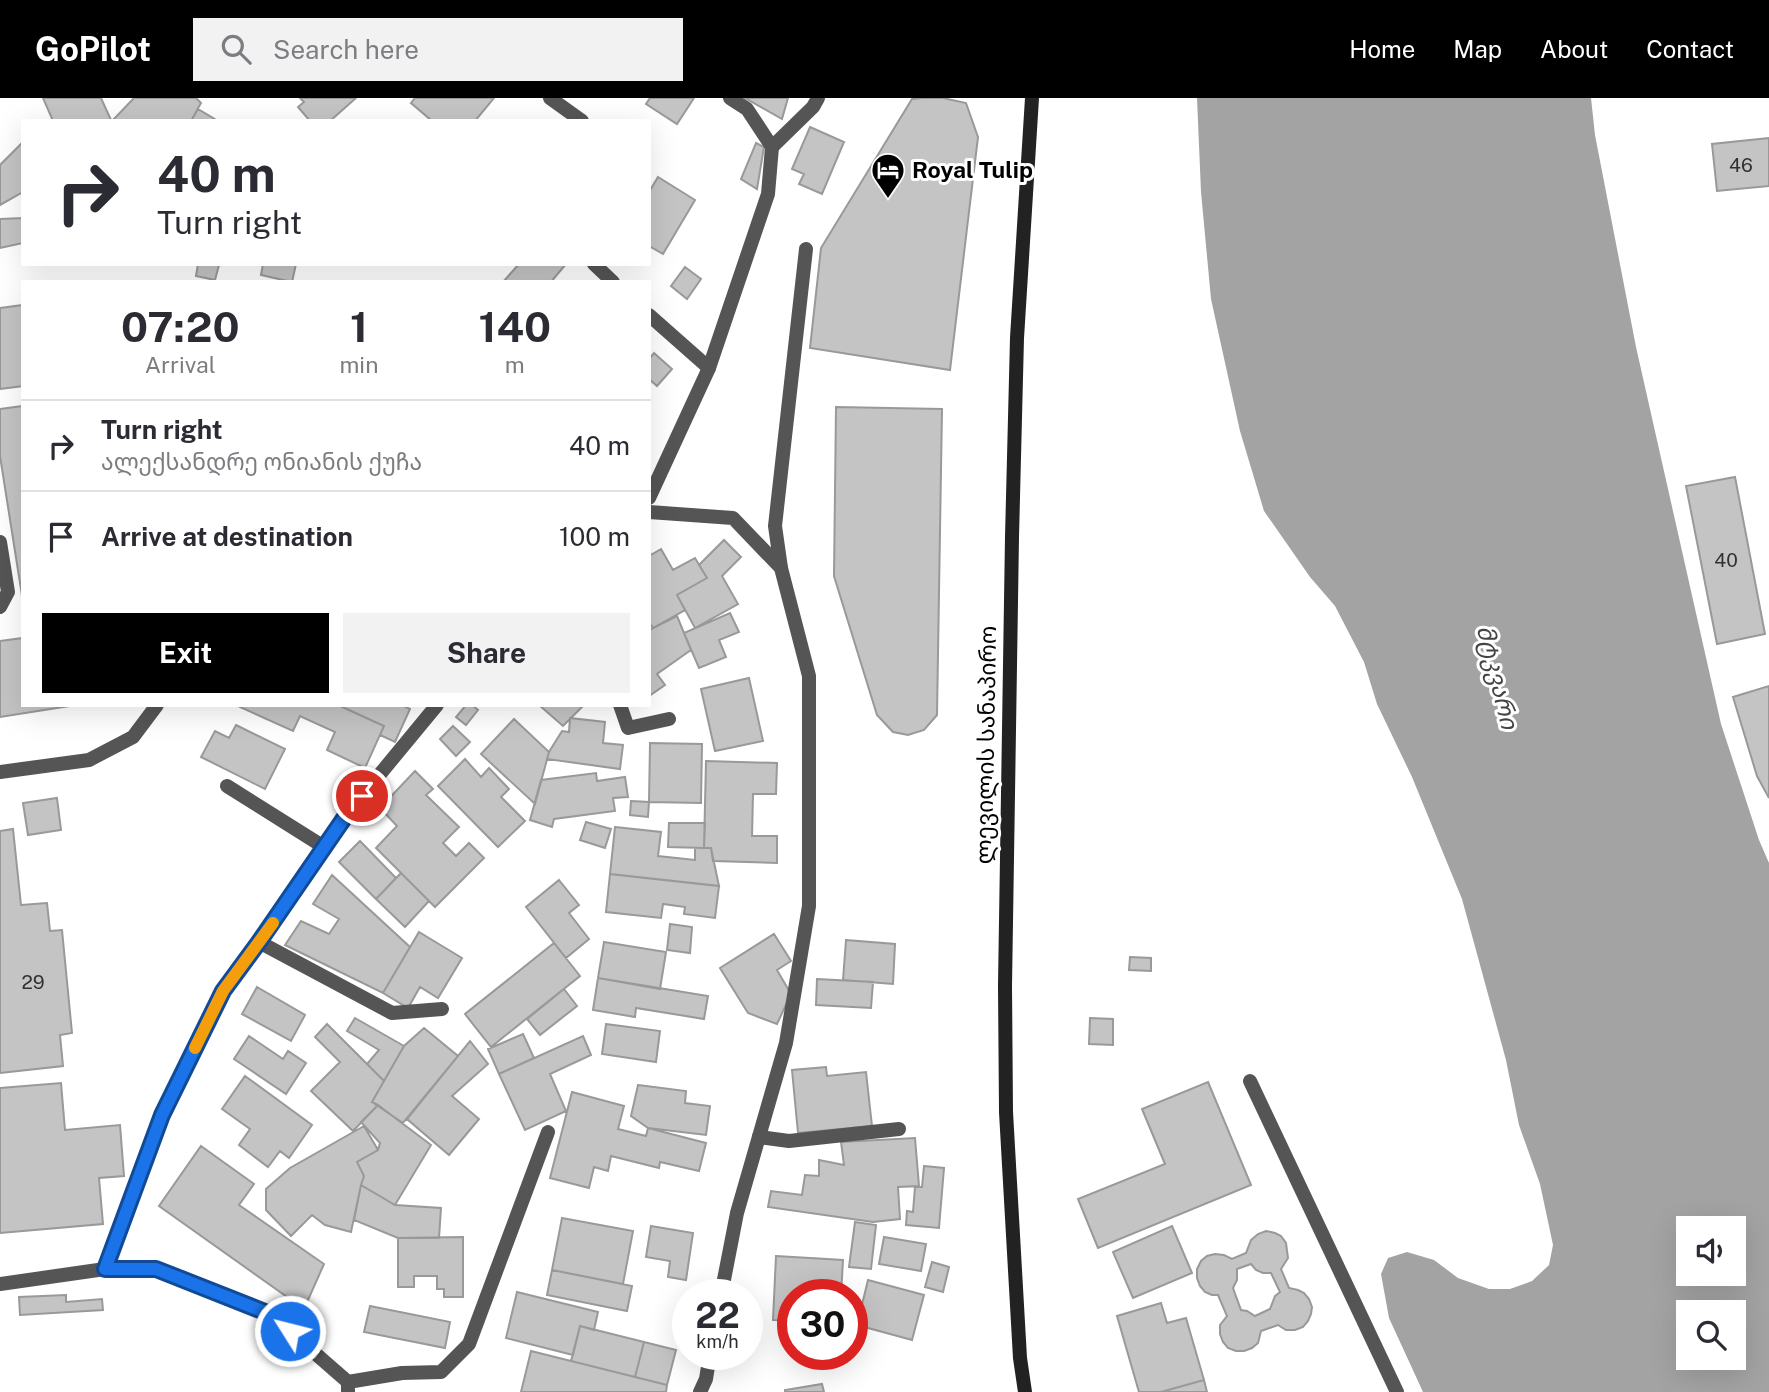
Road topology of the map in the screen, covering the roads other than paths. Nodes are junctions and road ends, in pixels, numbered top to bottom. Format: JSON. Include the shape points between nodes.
{"nodes":[{"id":1,"x":550,"y":98,"type":"edge"},
{"id":2,"x":730,"y":98,"type":"edge"},
{"id":3,"x":818,"y":98,"type":"edge"},
{"id":4,"x":1032,"y":98,"type":"edge"},
{"id":5,"x":579,"y":119,"type":"edge"},
{"id":6,"x":772,"y":147,"type":"junction"},
{"id":7,"x":806,"y":248,"type":"dead end"},
{"id":8,"x":596,"y":266,"type":"edge"},
{"id":9,"x":611,"y":280,"type":"edge"},
{"id":10,"x":651,"y":316,"type":"edge"},
{"id":11,"x":709,"y":368,"type":"junction"},
{"id":12,"x":651,"y":494,"type":"edge"},
{"id":13,"x":651,"y":512,"type":"edge"},
{"id":14,"x":0,"y":541,"type":"edge"},
{"id":15,"x":781,"y":568,"type":"junction"},
{"id":16,"x":0,"y":607,"type":"edge"},
{"id":17,"x":156,"y":707,"type":"edge"},
{"id":18,"x":435,"y":707,"type":"edge"},
{"id":19,"x":621,"y":707,"type":"edge"},
{"id":20,"x":668,"y":719,"type":"dead end"},
{"id":21,"x":0,"y":772,"type":"edge"},
{"id":22,"x":227,"y":786,"type":"dead end"},
{"id":23,"x":324,"y":847,"type":"junction"},
{"id":24,"x":259,"y":942,"type":"junction"},
{"id":25,"x":442,"y":1009,"type":"dead end"},
{"id":26,"x":1250,"y":1081,"type":"dead end"},
{"id":27,"x":900,"y":1129,"type":"dead end"},
{"id":28,"x":548,"y":1132,"type":"dead end"},
{"id":29,"x":759,"y":1137,"type":"junction"},
{"id":30,"x":105,"y":1269,"type":"junction"},
{"id":31,"x":725,"y":1279,"type":"edge"},
{"id":32,"x":0,"y":1284,"type":"edge"},
{"id":33,"x":708,"y":1370,"type":"edge"},
{"id":34,"x":348,"y":1387,"type":"edge"},
{"id":35,"x":705,"y":1388,"type":"edge"},
{"id":36,"x":1025,"y":1392,"type":"edge"},
{"id":37,"x":1397,"y":1392,"type":"edge"}],
"edges":[{"from":1,"to":5,"type":"street"},
{"from":2,"to":6,"type":"street","via":[[747,109]]},
{"from":3,"to":6,"type":"street"},
{"from":4,"to":36,"type":"main road","name":"ლევილის სანაპირო","via":[[1017,364],[1005,986],[1007,1138]]},
{"from":6,"to":11,"type":"street","via":[[768,194]]},
{"from":7,"to":15,"type":"street","via":[[775,526]]},
{"from":8,"to":9,"type":"street"},
{"from":10,"to":11,"type":"street"},
{"from":11,"to":12,"type":"street"},
{"from":13,"to":15,"type":"street","via":[[733,518]]},
{"from":14,"to":16,"type":"street","via":[[8,592]]},
{"from":15,"to":29,"type":"street","via":[[809,676],[809,906],[786,1043]]},
{"from":17,"to":21,"type":"street","via":[[133,737],[89,760]]},
{"from":18,"to":23,"type":"street"},
{"from":19,"to":20,"type":"street","via":[[628,728]]},
{"from":22,"to":23,"type":"street"},
{"from":23,"to":24,"type":"street"},
{"from":24,"to":25,"type":"street","via":[[392,1013]]},
{"from":24,"to":30,"type":"street","via":[[223,991],[162,1115]]},
{"from":26,"to":37,"type":"street"},
{"from":27,"to":29,"type":"street","via":[[789,1141]]},
{"from":28,"to":34,"type":"street","via":[[469,1344],[441,1372],[402,1373]]},
{"from":29,"to":31,"type":"street","via":[[737,1213]]},
{"from":30,"to":32,"type":"street"},
{"from":30,"to":34,"type":"street","via":[[156,1269],[270,1314]]},
{"from":33,"to":35,"type":"street"}]}
